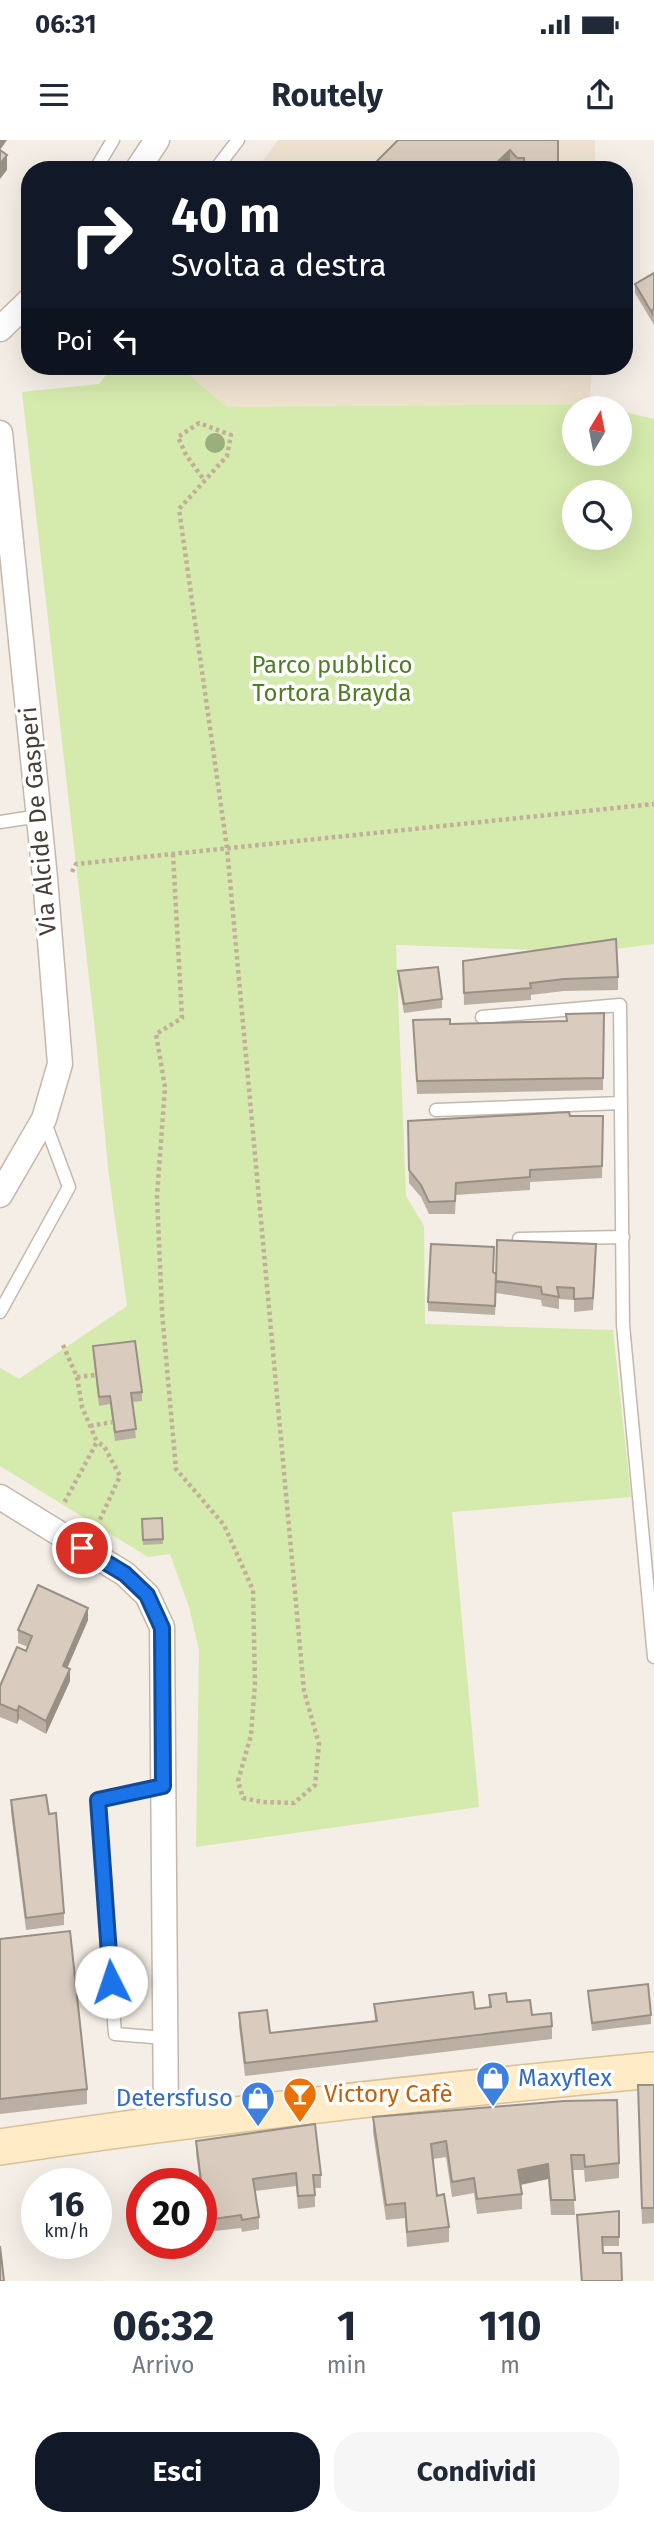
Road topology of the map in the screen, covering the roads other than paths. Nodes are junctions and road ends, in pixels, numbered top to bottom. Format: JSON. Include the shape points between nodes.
{"nodes":[{"id":1,"x":113,"y":140,"type":"edge"},
{"id":2,"x":157,"y":140,"type":"edge"},
{"id":3,"x":238,"y":140,"type":"edge"},
{"id":4,"x":100,"y":161,"type":"edge"},
{"id":5,"x":143,"y":161,"type":"edge"},
{"id":6,"x":222,"y":161,"type":"edge"},
{"id":7,"x":21,"y":308,"type":"edge"},
{"id":8,"x":0,"y":328,"type":"edge"},
{"id":9,"x":0,"y":433,"type":"edge"},
{"id":10,"x":4,"y":528,"type":"edge"},
{"id":11,"x":39,"y":816,"type":"junction"},
{"id":12,"x":0,"y":822,"type":"edge"},
{"id":13,"x":482,"y":1017,"type":"dead end"},
{"id":14,"x":621,"y":1103,"type":"junction"},
{"id":15,"x":436,"y":1110,"type":"dead end"},
{"id":16,"x":44,"y":1119,"type":"junction"},
{"id":17,"x":0,"y":1195,"type":"edge"},
{"id":18,"x":623,"y":1237,"type":"junction"},
{"id":19,"x":519,"y":1239,"type":"edge"},
{"id":20,"x":0,"y":1311,"type":"edge"},
{"id":21,"x":0,"y":1497,"type":"edge"},
{"id":22,"x":654,"y":1657,"type":"edge"},
{"id":23,"x":163,"y":1786,"type":"junction"},
{"id":24,"x":165,"y":2038,"type":"junction"},
{"id":25,"x":654,"y":2070,"type":"edge"},
{"id":26,"x":166,"y":2122,"type":"junction"},
{"id":27,"x":0,"y":2147,"type":"edge"}],
"edges":[{"from":1,"to":4,"type":"lane"},
{"from":2,"to":5,"type":"street"},
{"from":3,"to":6,"type":"lane"},
{"from":7,"to":8,"type":"street"},
{"from":9,"to":10,"type":"street","name":"Via Alcide De Gasperi"},
{"from":10,"to":11,"type":"street","name":"Via Alcide De Gasperi"},
{"from":11,"to":12,"type":"lane"},
{"from":11,"to":16,"type":"street","name":"Via Alcide De Gasperi","via":[[60,1064]]},
{"from":13,"to":14,"type":"lane","via":[[620,1005]]},
{"from":14,"to":15,"type":"lane"},
{"from":14,"to":18,"type":"lane"},
{"from":16,"to":17,"type":"street","name":"Via Alcide De Gasperi"},
{"from":16,"to":20,"type":"lane","via":[[69,1187]]},
{"from":18,"to":19,"type":"lane"},
{"from":18,"to":22,"type":"lane","via":[[624,1325]]},
{"from":21,"to":23,"type":"street","via":[[125,1574],[147,1595],[162,1628]]},
{"from":23,"to":24,"type":"street"},
{"from":23,"to":24,"type":"lane","via":[[98,1800],[114,2034]]},
{"from":24,"to":26,"type":"street"},
{"from":25,"to":26,"type":"main road"},
{"from":26,"to":27,"type":"main road"}]}
